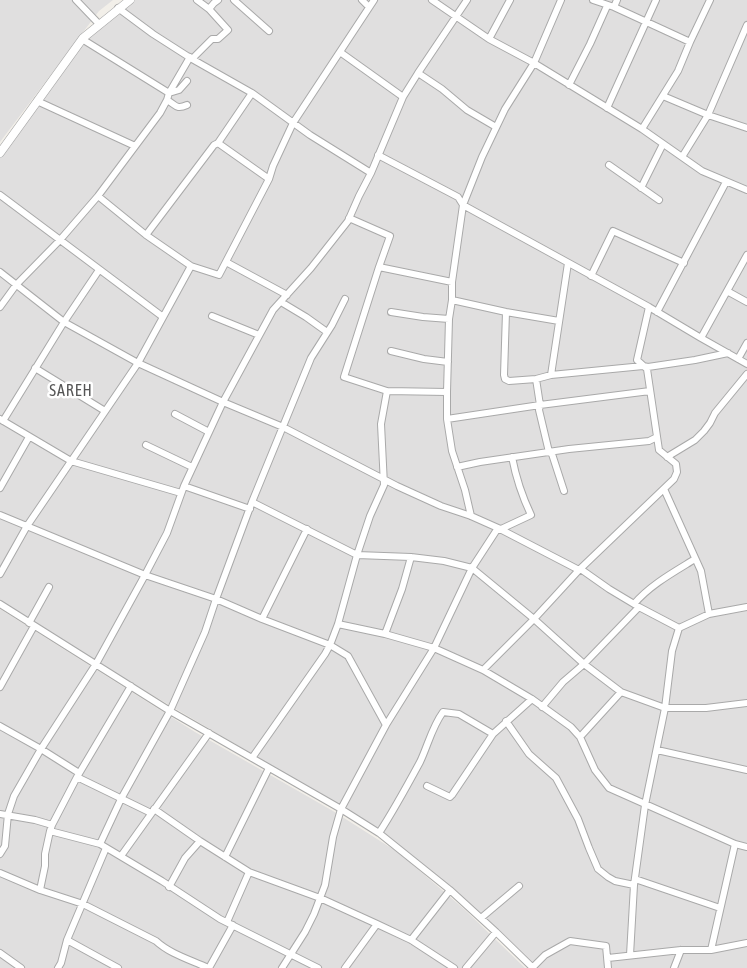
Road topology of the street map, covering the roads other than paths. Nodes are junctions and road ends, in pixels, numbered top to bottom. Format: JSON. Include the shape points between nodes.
{"nodes":[{"id":1,"x":76,"y":0,"type":"edge"},
{"id":2,"x":130,"y":0,"type":"edge"},
{"id":3,"x":197,"y":0,"type":"edge"},
{"id":4,"x":218,"y":0,"type":"edge"},
{"id":5,"x":234,"y":0,"type":"edge"},
{"id":6,"x":362,"y":0,"type":"edge"},
{"id":7,"x":374,"y":0,"type":"edge"},
{"id":8,"x":432,"y":0,"type":"edge"},
{"id":9,"x":467,"y":0,"type":"edge"},
{"id":10,"x":510,"y":0,"type":"edge"},
{"id":11,"x":561,"y":0,"type":"edge"},
{"id":12,"x":593,"y":0,"type":"edge"},
{"id":13,"x":617,"y":0,"type":"edge"},
{"id":14,"x":656,"y":0,"type":"edge"},
{"id":15,"x":710,"y":0,"type":"edge"},
{"id":16,"x":370,"y":6,"type":"junction"},
{"id":17,"x":611,"y":6,"type":"junction"},
{"id":18,"x":118,"y":8,"type":"junction"},
{"id":19,"x":209,"y":9,"type":"junction"},
{"id":20,"x":456,"y":16,"type":"junction"},
{"id":21,"x":646,"y":23,"type":"junction"},
{"id":22,"x":99,"y":24,"type":"junction"},
{"id":23,"x":747,"y":25,"type":"edge"},
{"id":24,"x":269,"y":31,"type":"dead end"},
{"id":25,"x":82,"y":39,"type":"junction"},
{"id":26,"x":489,"y":39,"type":"junction"},
{"id":27,"x":690,"y":42,"type":"junction"},
{"id":28,"x":340,"y":52,"type":"junction"},
{"id":29,"x":191,"y":58,"type":"junction"},
{"id":30,"x":534,"y":63,"type":"junction"},
{"id":31,"x":418,"y":73,"type":"junction"},
{"id":32,"x":186,"y":81,"type":"dead end"},
{"id":33,"x":569,"y":85,"type":"junction"},
{"id":34,"x":169,"y":93,"type":"junction"},
{"id":35,"x":252,"y":93,"type":"junction"},
{"id":36,"x":663,"y":96,"type":"junction"},
{"id":37,"x":403,"y":97,"type":"junction"},
{"id":38,"x":167,"y":100,"type":"junction"},
{"id":39,"x":37,"y":101,"type":"junction"},
{"id":40,"x":187,"y":105,"type":"dead end"},
{"id":41,"x":607,"y":108,"type":"junction"},
{"id":42,"x":708,"y":114,"type":"junction"},
{"id":43,"x":293,"y":123,"type":"junction"},
{"id":44,"x":496,"y":127,"type":"junction"},
{"id":45,"x":747,"y":128,"type":"edge"},
{"id":46,"x":642,"y":130,"type":"junction"},
{"id":47,"x":218,"y":142,"type":"junction"},
{"id":48,"x":663,"y":144,"type":"junction"},
{"id":49,"x":135,"y":146,"type":"junction"},
{"id":50,"x":0,"y":153,"type":"edge"},
{"id":51,"x":378,"y":155,"type":"junction"},
{"id":52,"x":682,"y":157,"type":"junction"},
{"id":53,"x":609,"y":165,"type":"dead end"},
{"id":54,"x":371,"y":172,"type":"junction"},
{"id":55,"x":269,"y":179,"type":"junction"},
{"id":56,"x":726,"y":182,"type":"junction"},
{"id":57,"x":641,"y":188,"type":"junction"},
{"id":58,"x":747,"y":190,"type":"edge"},
{"id":59,"x":0,"y":195,"type":"edge"},
{"id":60,"x":98,"y":196,"type":"junction"},
{"id":61,"x":659,"y":200,"type":"dead end"},
{"id":62,"x":462,"y":205,"type":"junction"},
{"id":63,"x":349,"y":218,"type":"junction"},
{"id":64,"x":146,"y":235,"type":"junction"},
{"id":65,"x":60,"y":240,"type":"junction"},
{"id":66,"x":747,"y":255,"type":"edge"},
{"id":67,"x":226,"y":262,"type":"junction"},
{"id":68,"x":684,"y":262,"type":"junction"},
{"id":69,"x":568,"y":263,"type":"junction"},
{"id":70,"x":191,"y":266,"type":"junction"},
{"id":71,"x":379,"y":267,"type":"junction"},
{"id":72,"x":99,"y":270,"type":"junction"},
{"id":73,"x":0,"y":272,"type":"edge"},
{"id":74,"x":591,"y":276,"type":"junction"},
{"id":75,"x":452,"y":282,"type":"junction"},
{"id":76,"x":16,"y":285,"type":"junction"},
{"id":77,"x":727,"y":291,"type":"junction"},
{"id":78,"x":287,"y":295,"type":"junction"},
{"id":79,"x":345,"y":300,"type":"dead end"},
{"id":80,"x":452,"y":300,"type":"junction"},
{"id":81,"x":281,"y":302,"type":"junction"},
{"id":82,"x":747,"y":302,"type":"edge"},
{"id":83,"x":0,"y":307,"type":"edge"},
{"id":84,"x":649,"y":307,"type":"junction"},
{"id":85,"x":391,"y":312,"type":"dead end"},
{"id":86,"x":506,"y":312,"type":"junction"},
{"id":87,"x":657,"y":312,"type":"junction"},
{"id":88,"x":212,"y":316,"type":"dead end"},
{"id":89,"x":163,"y":317,"type":"junction"},
{"id":90,"x":449,"y":319,"type":"junction"},
{"id":91,"x":560,"y":320,"type":"junction"},
{"id":92,"x":64,"y":322,"type":"junction"},
{"id":93,"x":327,"y":332,"type":"junction"},
{"id":94,"x":260,"y":335,"type":"junction"},
{"id":95,"x":701,"y":338,"type":"junction"},
{"id":96,"x":747,"y":344,"type":"edge"},
{"id":97,"x":391,"y":350,"type":"dead end"},
{"id":98,"x":728,"y":353,"type":"junction"},
{"id":99,"x":738,"y":360,"type":"junction"},
{"id":100,"x":448,"y":362,"type":"junction"},
{"id":101,"x":138,"y":363,"type":"junction"},
{"id":102,"x":747,"y":364,"type":"edge"},
{"id":103,"x":643,"y":366,"type":"junction"},
{"id":104,"x":35,"y":368,"type":"junction"},
{"id":105,"x":747,"y":374,"type":"edge"},
{"id":106,"x":551,"y":375,"type":"junction"},
{"id":107,"x":536,"y":379,"type":"junction"},
{"id":108,"x":387,"y":391,"type":"junction"},
{"id":109,"x":650,"y":391,"type":"junction"},
{"id":110,"x":446,"y":392,"type":"junction"},
{"id":111,"x":223,"y":402,"type":"junction"},
{"id":112,"x":540,"y":405,"type":"junction"},
{"id":113,"x":105,"y":411,"type":"junction"},
{"id":114,"x":175,"y":414,"type":"dead end"},
{"id":115,"x":447,"y":419,"type":"junction"},
{"id":116,"x":1,"y":420,"type":"edge"},
{"id":117,"x":283,"y":427,"type":"junction"},
{"id":118,"x":209,"y":432,"type":"junction"},
{"id":119,"x":29,"y":437,"type":"junction"},
{"id":120,"x":657,"y":437,"type":"junction"},
{"id":121,"x":146,"y":445,"type":"dead end"},
{"id":122,"x":549,"y":452,"type":"junction"},
{"id":123,"x":667,"y":456,"type":"junction"},
{"id":124,"x":512,"y":457,"type":"junction"},
{"id":125,"x":71,"y":461,"type":"junction"},
{"id":126,"x":192,"y":467,"type":"junction"},
{"id":127,"x":457,"y":468,"type":"junction"},
{"id":128,"x":383,"y":478,"type":"junction"},
{"id":129,"x":184,"y":486,"type":"junction"},
{"id":130,"x":0,"y":488,"type":"edge"},
{"id":131,"x":664,"y":489,"type":"junction"},
{"id":132,"x":564,"y":491,"type":"dead end"},
{"id":133,"x":181,"y":493,"type":"junction"},
{"id":134,"x":252,"y":502,"type":"junction"},
{"id":135,"x":250,"y":509,"type":"junction"},
{"id":136,"x":0,"y":515,"type":"edge"},
{"id":137,"x":471,"y":516,"type":"junction"},
{"id":138,"x":27,"y":526,"type":"junction"},
{"id":139,"x":498,"y":528,"type":"junction"},
{"id":140,"x":307,"y":530,"type":"junction"},
{"id":141,"x":357,"y":555,"type":"junction"},
{"id":142,"x":411,"y":557,"type":"junction"},
{"id":143,"x":695,"y":559,"type":"junction"},
{"id":144,"x":472,"y":568,"type":"junction"},
{"id":145,"x":579,"y":570,"type":"junction"},
{"id":146,"x":0,"y":574,"type":"edge"},
{"id":147,"x":145,"y":575,"type":"junction"},
{"id":148,"x":49,"y":588,"type":"dead end"},
{"id":149,"x":216,"y":599,"type":"junction"},
{"id":150,"x":0,"y":604,"type":"edge"},
{"id":151,"x":637,"y":606,"type":"junction"},
{"id":152,"x":747,"y":607,"type":"edge"},
{"id":153,"x":709,"y":614,"type":"junction"},
{"id":154,"x":262,"y":619,"type":"junction"},
{"id":155,"x":534,"y":619,"type":"junction"},
{"id":156,"x":32,"y":624,"type":"junction"},
{"id":157,"x":338,"y":624,"type":"junction"},
{"id":158,"x":679,"y":628,"type":"junction"},
{"id":159,"x":385,"y":634,"type":"junction"},
{"id":160,"x":330,"y":645,"type":"junction"},
{"id":161,"x":434,"y":648,"type":"junction"},
{"id":162,"x":96,"y":664,"type":"junction"},
{"id":163,"x":584,"y":664,"type":"junction"},
{"id":164,"x":483,"y":670,"type":"junction"},
{"id":165,"x":131,"y":686,"type":"junction"},
{"id":166,"x":0,"y":687,"type":"edge"},
{"id":167,"x":621,"y":692,"type":"junction"},
{"id":168,"x":532,"y":699,"type":"junction"},
{"id":169,"x":747,"y":703,"type":"edge"},
{"id":170,"x":542,"y":707,"type":"junction"},
{"id":171,"x":665,"y":708,"type":"junction"},
{"id":172,"x":170,"y":711,"type":"junction"},
{"id":173,"x":506,"y":721,"type":"junction"},
{"id":174,"x":386,"y":725,"type":"junction"},
{"id":175,"x":0,"y":726,"type":"edge"},
{"id":176,"x":209,"y":733,"type":"junction"},
{"id":177,"x":494,"y":734,"type":"junction"},
{"id":178,"x":580,"y":737,"type":"junction"},
{"id":179,"x":41,"y":749,"type":"junction"},
{"id":180,"x":657,"y":750,"type":"junction"},
{"id":181,"x":252,"y":758,"type":"junction"},
{"id":182,"x":269,"y":768,"type":"junction"},
{"id":183,"x":747,"y":770,"type":"edge"},
{"id":184,"x":78,"y":775,"type":"junction"},
{"id":185,"x":426,"y":786,"type":"dead end"},
{"id":186,"x":121,"y":799,"type":"junction"},
{"id":187,"x":646,"y":805,"type":"junction"},
{"id":188,"x":342,"y":809,"type":"junction"},
{"id":189,"x":152,"y":811,"type":"junction"},
{"id":190,"x":0,"y":814,"type":"edge"},
{"id":191,"x":8,"y":814,"type":"junction"},
{"id":192,"x":51,"y":828,"type":"junction"},
{"id":193,"x":379,"y":833,"type":"junction"},
{"id":194,"x":200,"y":841,"type":"junction"},
{"id":195,"x":735,"y":844,"type":"junction"},
{"id":196,"x":2,"y":846,"type":"edge"},
{"id":197,"x":103,"y":846,"type":"junction"},
{"id":198,"x":747,"y":847,"type":"edge"},
{"id":199,"x":0,"y":854,"type":"edge"},
{"id":200,"x":121,"y":856,"type":"junction"},
{"id":201,"x":226,"y":857,"type":"junction"},
{"id":202,"x":249,"y":872,"type":"junction"},
{"id":203,"x":0,"y":873,"type":"edge"},
{"id":204,"x":634,"y":882,"type":"junction"},
{"id":205,"x":519,"y":886,"type":"dead end"},
{"id":206,"x":169,"y":887,"type":"junction"},
{"id":207,"x":40,"y":890,"type":"junction"},
{"id":208,"x":450,"y":890,"type":"junction"},
{"id":209,"x":320,"y":898,"type":"junction"},
{"id":210,"x":83,"y":904,"type":"junction"},
{"id":211,"x":720,"y":908,"type":"junction"},
{"id":212,"x":481,"y":918,"type":"junction"},
{"id":213,"x":230,"y":924,"type":"junction"},
{"id":214,"x":377,"y":924,"type":"junction"},
{"id":215,"x":496,"y":932,"type":"junction"},
{"id":216,"x":67,"y":940,"type":"junction"},
{"id":217,"x":411,"y":940,"type":"junction"},
{"id":218,"x":747,"y":943,"type":"edge"},
{"id":219,"x":681,"y":950,"type":"junction"},
{"id":220,"x":711,"y":950,"type":"junction"},
{"id":221,"x":0,"y":953,"type":"edge"},
{"id":222,"x":291,"y":954,"type":"junction"},
{"id":223,"x":630,"y":955,"type":"junction"},
{"id":224,"x":608,"y":958,"type":"junction"},
{"id":225,"x":676,"y":967,"type":"edge"},
{"id":226,"x":21,"y":968,"type":"edge"},
{"id":227,"x":58,"y":968,"type":"edge"},
{"id":228,"x":118,"y":968,"type":"edge"},
{"id":229,"x":209,"y":968,"type":"edge"},
{"id":230,"x":282,"y":968,"type":"edge"},
{"id":231,"x":318,"y":968,"type":"edge"},
{"id":232,"x":345,"y":968,"type":"edge"},
{"id":233,"x":454,"y":968,"type":"edge"},
{"id":234,"x":466,"y":968,"type":"edge"},
{"id":235,"x":532,"y":968,"type":"edge"},
{"id":236,"x":608,"y":968,"type":"edge"}],
"edges":[{"from":1,"to":22,"type":"street"},
{"from":2,"to":18,"type":"street"},
{"from":3,"to":19,"type":"street"},
{"from":4,"to":19,"type":"street"},
{"from":5,"to":24,"type":"street"},
{"from":6,"to":16,"type":"street"},
{"from":7,"to":16,"type":"street"},
{"from":8,"to":20,"type":"street"},
{"from":9,"to":20,"type":"street"},
{"from":10,"to":26,"type":"street"},
{"from":11,"to":30,"type":"street"},
{"from":12,"to":17,"type":"street"},
{"from":13,"to":17,"type":"street"},
{"from":14,"to":21,"type":"street"},
{"from":15,"to":27,"type":"street"},
{"from":16,"to":28,"type":"street"},
{"from":17,"to":21,"type":"street"},
{"from":17,"to":33,"type":"street"},
{"from":18,"to":22,"type":"street"},
{"from":18,"to":29,"type":"street"},
{"from":19,"to":29,"type":"street","via":[[228,30]]},
{"from":20,"to":26,"type":"street"},
{"from":20,"to":31,"type":"street"},
{"from":21,"to":27,"type":"street"},
{"from":21,"to":41,"type":"street"},
{"from":22,"to":25,"type":"street"},
{"from":23,"to":42,"type":"street"},
{"from":25,"to":34,"type":"street"},
{"from":25,"to":39,"type":"street"},
{"from":26,"to":30,"type":"street"},
{"from":27,"to":36,"type":"street"},
{"from":28,"to":37,"type":"street"},
{"from":28,"to":43,"type":"street"},
{"from":29,"to":34,"type":"street"},
{"from":29,"to":35,"type":"street"},
{"from":30,"to":33,"type":"street"},
{"from":30,"to":44,"type":"street"},
{"from":31,"to":37,"type":"street"},
{"from":31,"to":44,"type":"street","via":[[467,110]]},
{"from":32,"to":34,"type":"street","via":[[179,90]]},
{"from":33,"to":41,"type":"street"},
{"from":34,"to":38,"type":"street"},
{"from":35,"to":43,"type":"street"},
{"from":35,"to":47,"type":"street"},
{"from":36,"to":42,"type":"street"},
{"from":36,"to":46,"type":"street"},
{"from":37,"to":51,"type":"street"},
{"from":38,"to":40,"type":"street","via":[[177,108]]},
{"from":38,"to":49,"type":"street"},
{"from":39,"to":49,"type":"street"},
{"from":39,"to":50,"type":"street"},
{"from":41,"to":46,"type":"street"},
{"from":42,"to":45,"type":"street"},
{"from":42,"to":52,"type":"street"},
{"from":43,"to":54,"type":"street"},
{"from":43,"to":55,"type":"street"},
{"from":44,"to":62,"type":"street"},
{"from":46,"to":48,"type":"street"},
{"from":47,"to":55,"type":"street"},
{"from":47,"to":64,"type":"street"},
{"from":48,"to":52,"type":"street"},
{"from":48,"to":57,"type":"street"},
{"from":49,"to":60,"type":"street"},
{"from":51,"to":54,"type":"street"},
{"from":51,"to":62,"type":"street","via":[[458,197]]},
{"from":52,"to":56,"type":"street"},
{"from":53,"to":57,"type":"street"},
{"from":54,"to":63,"type":"street"},
{"from":55,"to":67,"type":"street"},
{"from":56,"to":58,"type":"street"},
{"from":56,"to":68,"type":"street"},
{"from":57,"to":61,"type":"street"},
{"from":59,"to":65,"type":"street"},
{"from":60,"to":64,"type":"street"},
{"from":60,"to":65,"type":"street"},
{"from":62,"to":69,"type":"street"},
{"from":62,"to":75,"type":"street"},
{"from":63,"to":71,"type":"street","via":[[390,236]]},
{"from":63,"to":78,"type":"street"},
{"from":64,"to":70,"type":"street"},
{"from":65,"to":72,"type":"street"},
{"from":65,"to":76,"type":"street"},
{"from":66,"to":77,"type":"street"},
{"from":67,"to":70,"type":"street","via":[[219,275]]},
{"from":67,"to":78,"type":"street"},
{"from":68,"to":74,"type":"street","via":[[613,231]]},
{"from":68,"to":87,"type":"street"},
{"from":69,"to":74,"type":"street"},
{"from":69,"to":91,"type":"street"},
{"from":70,"to":89,"type":"street"},
{"from":71,"to":75,"type":"street"},
{"from":71,"to":108,"type":"street","via":[[344,377]]},
{"from":72,"to":89,"type":"street"},
{"from":72,"to":92,"type":"street"},
{"from":73,"to":76,"type":"street"},
{"from":74,"to":84,"type":"street"},
{"from":75,"to":80,"type":"street"},
{"from":76,"to":83,"type":"street"},
{"from":76,"to":92,"type":"street"},
{"from":77,"to":82,"type":"street"},
{"from":77,"to":95,"type":"street"},
{"from":78,"to":81,"type":"street"},
{"from":79,"to":93,"type":"street"},
{"from":80,"to":86,"type":"street"},
{"from":80,"to":90,"type":"street"},
{"from":81,"to":93,"type":"street"},
{"from":81,"to":94,"type":"street"},
{"from":84,"to":87,"type":"street"},
{"from":84,"to":103,"type":"street","via":[[637,360]]},
{"from":85,"to":90,"type":"street"},
{"from":86,"to":91,"type":"street"},
{"from":86,"to":107,"type":"street","via":[[505,379]]},
{"from":87,"to":95,"type":"street"},
{"from":88,"to":94,"type":"street"},
{"from":89,"to":101,"type":"street"},
{"from":90,"to":100,"type":"street"},
{"from":91,"to":106,"type":"street"},
{"from":92,"to":101,"type":"street"},
{"from":92,"to":104,"type":"street"},
{"from":93,"to":117,"type":"street","via":[[311,358]]},
{"from":94,"to":111,"type":"street"},
{"from":95,"to":98,"type":"street"},
{"from":96,"to":99,"type":"street"},
{"from":97,"to":100,"type":"street"},
{"from":98,"to":99,"type":"street"},
{"from":98,"to":103,"type":"street"},
{"from":99,"to":102,"type":"street"},
{"from":100,"to":110,"type":"street"},
{"from":101,"to":111,"type":"street"},
{"from":101,"to":113,"type":"street"},
{"from":103,"to":106,"type":"street"},
{"from":103,"to":109,"type":"street"},
{"from":104,"to":113,"type":"street"},
{"from":104,"to":116,"type":"street"},
{"from":105,"to":123,"type":"street","via":[[704,431]]},
{"from":106,"to":107,"type":"street"},
{"from":107,"to":112,"type":"street"},
{"from":108,"to":110,"type":"street"},
{"from":108,"to":128,"type":"street","via":[[381,424]]},
{"from":109,"to":112,"type":"street"},
{"from":109,"to":120,"type":"street"},
{"from":110,"to":115,"type":"street"},
{"from":111,"to":117,"type":"street"},
{"from":111,"to":118,"type":"street"},
{"from":112,"to":115,"type":"street"},
{"from":112,"to":122,"type":"street"},
{"from":113,"to":125,"type":"street"},
{"from":114,"to":118,"type":"street"},
{"from":115,"to":127,"type":"street"},
{"from":116,"to":119,"type":"street"},
{"from":117,"to":128,"type":"street"},
{"from":117,"to":134,"type":"street"},
{"from":118,"to":126,"type":"street"},
{"from":119,"to":125,"type":"street"},
{"from":119,"to":130,"type":"street"},
{"from":120,"to":122,"type":"street","via":[[649,441]]},
{"from":120,"to":123,"type":"street","via":[[659,450]]},
{"from":121,"to":126,"type":"street"},
{"from":122,"to":124,"type":"street"},
{"from":122,"to":132,"type":"street"},
{"from":123,"to":131,"type":"street","via":[[676,464],[677,472]]},
{"from":124,"to":127,"type":"street"},
{"from":124,"to":139,"type":"street","via":[[531,515]]},
{"from":125,"to":133,"type":"street"},
{"from":125,"to":138,"type":"street"},
{"from":126,"to":129,"type":"street"},
{"from":127,"to":137,"type":"street"},
{"from":128,"to":137,"type":"street","via":[[441,506]]},
{"from":128,"to":141,"type":"street","via":[[384,485]]},
{"from":129,"to":133,"type":"street"},
{"from":129,"to":135,"type":"street"},
{"from":131,"to":143,"type":"street"},
{"from":131,"to":145,"type":"street"},
{"from":133,"to":147,"type":"street","via":[[167,534]]},
{"from":134,"to":135,"type":"street"},
{"from":134,"to":140,"type":"street"},
{"from":135,"to":149,"type":"street"},
{"from":136,"to":138,"type":"street"},
{"from":137,"to":139,"type":"street"},
{"from":138,"to":146,"type":"street"},
{"from":138,"to":147,"type":"street"},
{"from":139,"to":144,"type":"street"},
{"from":139,"to":145,"type":"street"},
{"from":140,"to":141,"type":"street"},
{"from":140,"to":154,"type":"street"},
{"from":141,"to":142,"type":"street"},
{"from":141,"to":157,"type":"street"},
{"from":142,"to":144,"type":"street"},
{"from":142,"to":159,"type":"street"},
{"from":143,"to":151,"type":"street","via":[[638,599]]},
{"from":143,"to":153,"type":"street","via":[[701,571]]},
{"from":144,"to":155,"type":"street"},
{"from":144,"to":161,"type":"street"},
{"from":145,"to":151,"type":"street"},
{"from":145,"to":155,"type":"street"},
{"from":147,"to":149,"type":"street"},
{"from":147,"to":162,"type":"street"},
{"from":148,"to":156,"type":"street"},
{"from":149,"to":154,"type":"street"},
{"from":149,"to":172,"type":"street","via":[[206,632]]},
{"from":150,"to":156,"type":"street"},
{"from":151,"to":158,"type":"street"},
{"from":151,"to":163,"type":"street"},
{"from":152,"to":153,"type":"street"},
{"from":153,"to":158,"type":"street"},
{"from":154,"to":160,"type":"street"},
{"from":155,"to":163,"type":"street"},
{"from":155,"to":164,"type":"street"},
{"from":156,"to":162,"type":"street"},
{"from":156,"to":166,"type":"street"},
{"from":157,"to":159,"type":"street"},
{"from":157,"to":160,"type":"street"},
{"from":158,"to":171,"type":"street","via":[[672,651]]},
{"from":159,"to":161,"type":"street"},
{"from":160,"to":174,"type":"street","via":[[348,656]]},
{"from":160,"to":181,"type":"street"},
{"from":161,"to":164,"type":"street"},
{"from":161,"to":174,"type":"street"},
{"from":162,"to":165,"type":"street"},
{"from":162,"to":179,"type":"street"},
{"from":163,"to":167,"type":"street"},
{"from":163,"to":170,"type":"street"},
{"from":164,"to":168,"type":"street"},
{"from":165,"to":172,"type":"street"},
{"from":165,"to":184,"type":"street"},
{"from":167,"to":171,"type":"street"},
{"from":167,"to":178,"type":"street"},
{"from":168,"to":170,"type":"street"},
{"from":168,"to":173,"type":"street"},
{"from":169,"to":171,"type":"street"},
{"from":170,"to":178,"type":"street"},
{"from":171,"to":180,"type":"street"},
{"from":172,"to":176,"type":"street"},
{"from":172,"to":186,"type":"street"},
{"from":173,"to":177,"type":"street"},
{"from":173,"to":204,"type":"street","via":[[529,754],[556,778],[578,819],[598,869],[615,881]]},
{"from":174,"to":188,"type":"street"},
{"from":175,"to":179,"type":"street"},
{"from":176,"to":181,"type":"street"},
{"from":176,"to":189,"type":"street"},
{"from":177,"to":185,"type":"street","via":[[452,795]]},
{"from":177,"to":193,"type":"street","via":[[459,714],[443,712],[396,808]]},
{"from":178,"to":187,"type":"street","via":[[595,770],[609,788]]},
{"from":179,"to":184,"type":"street"},
{"from":179,"to":191,"type":"street","via":[[14,796]]},
{"from":180,"to":183,"type":"street"},
{"from":180,"to":187,"type":"street"},
{"from":181,"to":182,"type":"street"},
{"from":182,"to":188,"type":"street"},
{"from":182,"to":201,"type":"street"},
{"from":184,"to":186,"type":"street"},
{"from":184,"to":192,"type":"street"},
{"from":186,"to":189,"type":"street"},
{"from":186,"to":197,"type":"street"},
{"from":187,"to":195,"type":"street"},
{"from":187,"to":204,"type":"street"},
{"from":188,"to":193,"type":"street"},
{"from":188,"to":209,"type":"street"},
{"from":189,"to":194,"type":"street"},
{"from":189,"to":200,"type":"street"},
{"from":190,"to":191,"type":"street"},
{"from":191,"to":192,"type":"street","via":[[35,820]]},
{"from":191,"to":196,"type":"street"},
{"from":192,"to":197,"type":"street"},
{"from":192,"to":207,"type":"street"},
{"from":193,"to":208,"type":"street"},
{"from":194,"to":201,"type":"street"},
{"from":194,"to":206,"type":"street","via":[[185,858]]},
{"from":195,"to":198,"type":"street"},
{"from":195,"to":211,"type":"street"},
{"from":196,"to":199,"type":"street"},
{"from":197,"to":200,"type":"street"},
{"from":197,"to":210,"type":"street"},
{"from":200,"to":206,"type":"street"},
{"from":201,"to":202,"type":"street"},
{"from":202,"to":209,"type":"street"},
{"from":202,"to":213,"type":"street"},
{"from":203,"to":207,"type":"street"},
{"from":204,"to":211,"type":"street"},
{"from":204,"to":223,"type":"street"},
{"from":205,"to":212,"type":"street"},
{"from":206,"to":213,"type":"street"},
{"from":207,"to":210,"type":"street"},
{"from":208,"to":212,"type":"street"},
{"from":208,"to":217,"type":"street"},
{"from":209,"to":214,"type":"street"},
{"from":209,"to":222,"type":"street"},
{"from":210,"to":216,"type":"street"},
{"from":210,"to":229,"type":"street"},
{"from":211,"to":220,"type":"street"},
{"from":212,"to":215,"type":"street"},
{"from":213,"to":222,"type":"street"},
{"from":213,"to":229,"type":"street"},
{"from":214,"to":217,"type":"street"},
{"from":214,"to":232,"type":"street"},
{"from":215,"to":234,"type":"street"},
{"from":215,"to":235,"type":"street"},
{"from":216,"to":227,"type":"street"},
{"from":216,"to":228,"type":"street"},
{"from":217,"to":233,"type":"street"},
{"from":218,"to":220,"type":"street"},
{"from":219,"to":220,"type":"street"},
{"from":219,"to":223,"type":"street"},
{"from":219,"to":225,"type":"street"},
{"from":221,"to":226,"type":"street"},
{"from":222,"to":230,"type":"street"},
{"from":222,"to":231,"type":"street"},
{"from":223,"to":224,"type":"street"},
{"from":224,"to":235,"type":"street","via":[[606,946],[570,941],[545,955]]},
{"from":224,"to":236,"type":"street"}]}
